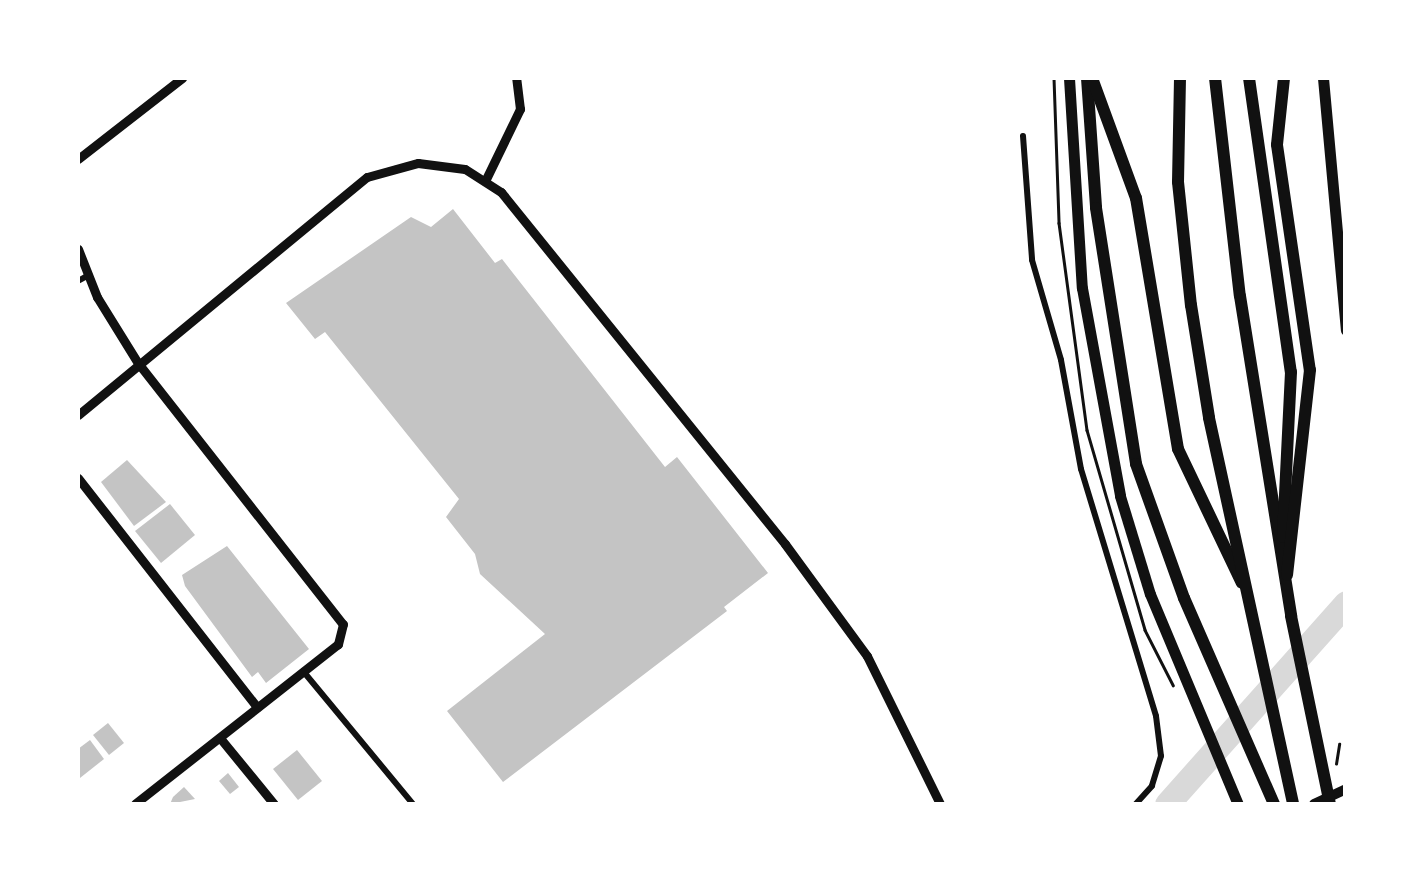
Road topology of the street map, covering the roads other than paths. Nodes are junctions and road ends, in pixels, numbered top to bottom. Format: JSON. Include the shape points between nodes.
{"nodes":[{"id":1,"x":182,"y":78,"type":"edge"},
{"id":2,"x":516,"y":78,"type":"edge"},
{"id":3,"x":1070,"y":78,"type":"edge"},
{"id":4,"x":1089,"y":78,"type":"edge"},
{"id":5,"x":1180,"y":78,"type":"edge"},
{"id":6,"x":1215,"y":78,"type":"edge"},
{"id":7,"x":1250,"y":78,"type":"edge"},
{"id":8,"x":1284,"y":78,"type":"edge"},
{"id":9,"x":1323,"y":78,"type":"edge"},
{"id":10,"x":1023,"y":136,"type":"dead end"},
{"id":11,"x":78,"y":159,"type":"edge"},
{"id":12,"x":486,"y":179,"type":"junction"},
{"id":13,"x":78,"y":249,"type":"edge"},
{"id":14,"x":82,"y":279,"type":"edge"},
{"id":15,"x":1346,"y":330,"type":"edge"},
{"id":16,"x":138,"y":362,"type":"junction"},
{"id":17,"x":78,"y":415,"type":"edge"},
{"id":18,"x":78,"y":478,"type":"edge"},
{"id":19,"x":1280,"y":549,"type":"junction"},
{"id":20,"x":1285,"y":580,"type":"junction"},
{"id":21,"x":1254,"y":613,"type":"junction"},
{"id":22,"x":303,"y":671,"type":"junction"},
{"id":23,"x":257,"y":707,"type":"junction"},
{"id":24,"x":220,"y":738,"type":"junction"},
{"id":25,"x":1346,"y":789,"type":"edge"},
{"id":26,"x":135,"y":804,"type":"edge"},
{"id":27,"x":274,"y":804,"type":"edge"},
{"id":28,"x":413,"y":804,"type":"edge"},
{"id":29,"x":940,"y":804,"type":"edge"},
{"id":30,"x":1136,"y":804,"type":"edge"},
{"id":31,"x":1238,"y":804,"type":"edge"},
{"id":32,"x":1274,"y":804,"type":"edge"},
{"id":33,"x":1292,"y":804,"type":"edge"},
{"id":34,"x":1314,"y":804,"type":"edge"},
{"id":35,"x":1333,"y":804,"type":"edge"}],
"edges":[{"from":1,"to":11,"type":"street"},
{"from":2,"to":12,"type":"street","via":[[520,109]]},
{"from":3,"to":31,"type":"highway","via":[[1090,356],[1120,496]]},
{"from":4,"to":21,"type":"highway","via":[[1140,214],[1178,449]]},
{"from":4,"to":32,"type":"highway","via":[[1096,208],[1136,464],[1162,544]]},
{"from":5,"to":21,"type":"highway","via":[[1183,248],[1209,418]]},
{"from":6,"to":19,"type":"highway","via":[[1229,220]]},
{"from":7,"to":19,"type":"highway","via":[[1290,372]]},
{"from":8,"to":20,"type":"highway","via":[[1277,145],[1310,370]]},
{"from":9,"to":15,"type":"highway"},
{"from":10,"to":30,"type":"street","via":[[1032,260],[1081,470],[1156,716],[1161,756],[1152,786]]},
{"from":12,"to":16,"type":"street","via":[[435,163],[366,177]]},
{"from":12,"to":29,"type":"street","via":[[785,544],[867,656]]},
{"from":13,"to":14,"type":"street"},
{"from":14,"to":16,"type":"street"},
{"from":16,"to":17,"type":"street"},
{"from":16,"to":22,"type":"street","via":[[342,624],[338,644]]},
{"from":18,"to":23,"type":"street"},
{"from":19,"to":20,"type":"highway"},
{"from":20,"to":35,"type":"highway"},
{"from":21,"to":33,"type":"highway"},
{"from":22,"to":23,"type":"street"},
{"from":22,"to":28,"type":"street"},
{"from":23,"to":24,"type":"street"},
{"from":24,"to":26,"type":"street"},
{"from":24,"to":27,"type":"street"},
{"from":25,"to":34,"type":"main road"}]}
